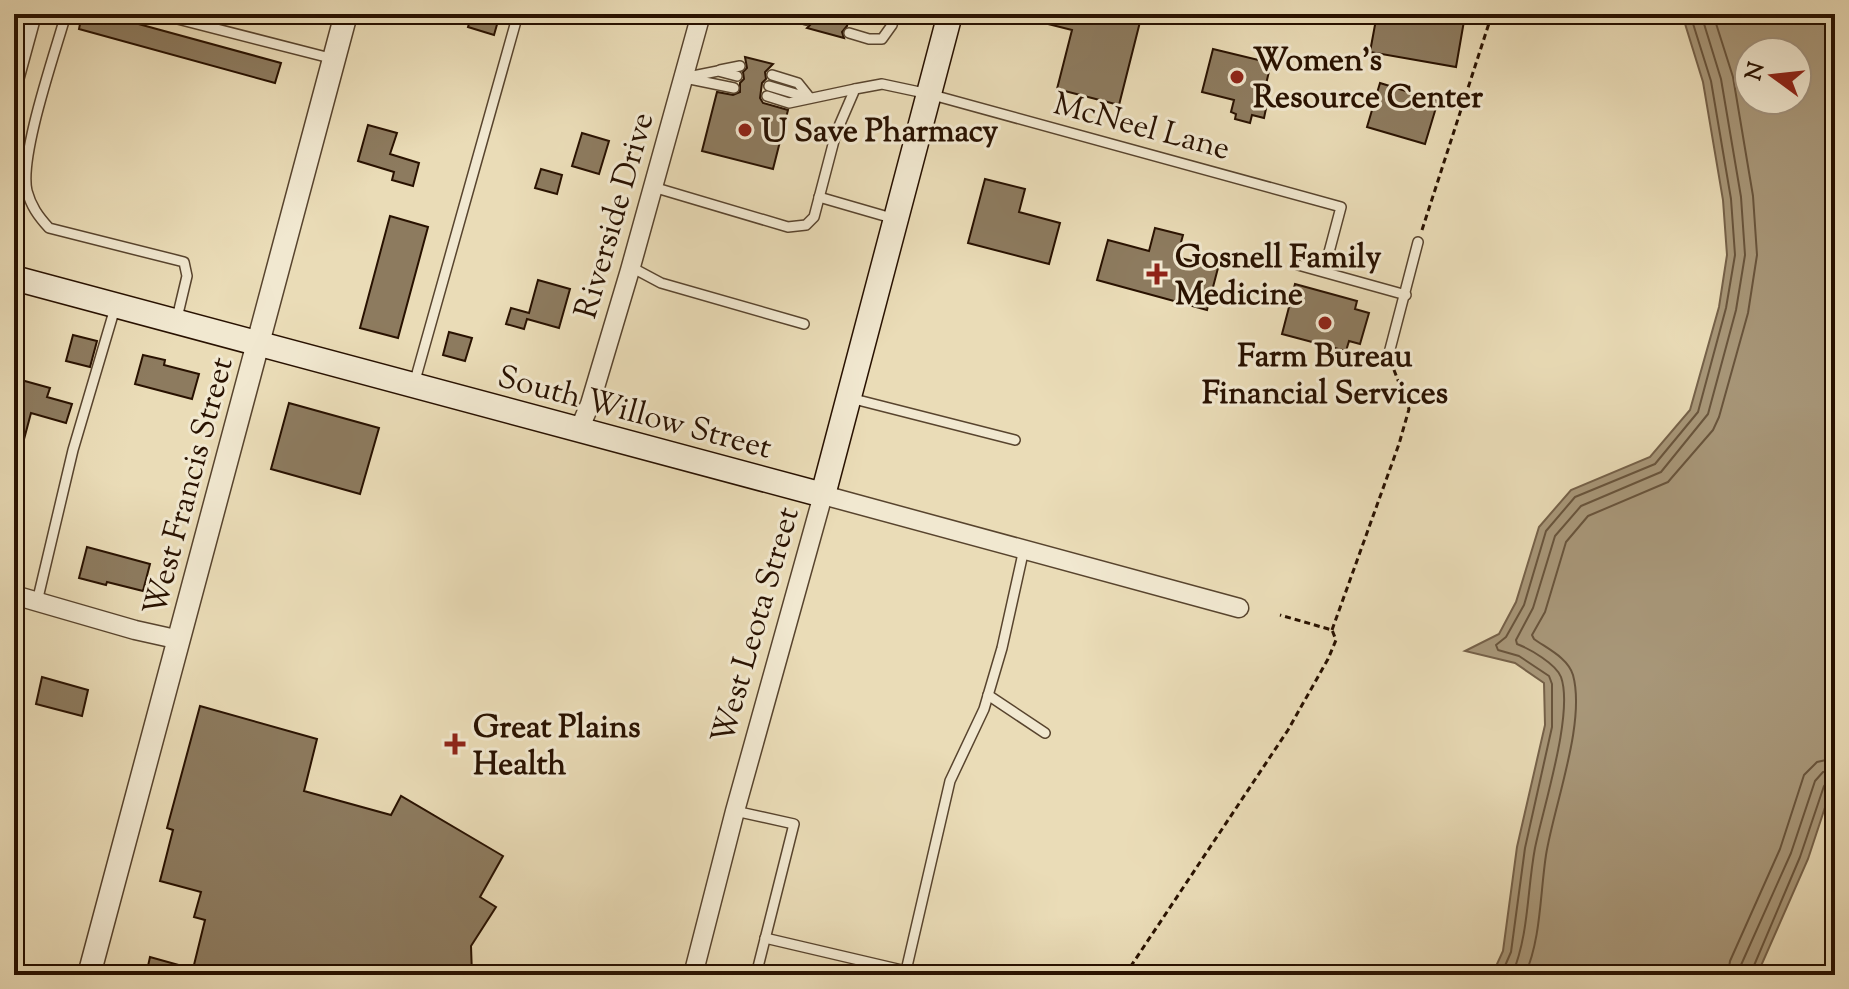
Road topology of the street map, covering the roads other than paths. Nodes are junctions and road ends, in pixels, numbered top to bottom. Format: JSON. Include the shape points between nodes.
{"nodes":[{"id":1,"x":32,"y":14,"type":"edge"},
{"id":2,"x":66,"y":14,"type":"edge"},
{"id":3,"x":158,"y":14,"type":"edge"},
{"id":4,"x":346,"y":14,"type":"edge"},
{"id":5,"x":518,"y":14,"type":"edge"},
{"id":6,"x":701,"y":14,"type":"edge"},
{"id":7,"x":791,"y":14,"type":"edge"},
{"id":8,"x":895,"y":14,"type":"edge"},
{"id":9,"x":950,"y":14,"type":"edge"},
{"id":10,"x":806,"y":20,"type":"dead end"},
{"id":11,"x":849,"y":33,"type":"dead end"},
{"id":12,"x":334,"y":59,"type":"junction"},
{"id":13,"x":738,"y":71,"type":"dead end"},
{"id":14,"x":772,"y":75,"type":"dead end"},
{"id":15,"x":683,"y":78,"type":"junction"},
{"id":16,"x":14,"y":80,"type":"edge"},
{"id":17,"x":734,"y":88,"type":"dead end"},
{"id":18,"x":855,"y":89,"type":"junction"},
{"id":19,"x":768,"y":91,"type":"dead end"},
{"id":20,"x":929,"y":94,"type":"junction"},
{"id":21,"x":810,"y":98,"type":"junction"},
{"id":22,"x":653,"y":187,"type":"junction"},
{"id":23,"x":819,"y":197,"type":"junction"},
{"id":24,"x":895,"y":219,"type":"junction"},
{"id":25,"x":1418,"y":242,"type":"road end"},
{"id":26,"x":1298,"y":265,"type":"dead end"},
{"id":27,"x":631,"y":267,"type":"junction"},
{"id":28,"x":1324,"y":271,"type":"junction"},
{"id":29,"x":14,"y":278,"type":"edge"},
{"id":30,"x":1406,"y":295,"type":"junction"},
{"id":31,"x":115,"y":306,"type":"junction"},
{"id":32,"x":176,"y":322,"type":"junction"},
{"id":33,"x":804,"y":324,"type":"dead end"},
{"id":34,"x":258,"y":342,"type":"junction"},
{"id":35,"x":1388,"y":357,"type":"road end"},
{"id":36,"x":414,"y":384,"type":"junction"},
{"id":37,"x":847,"y":397,"type":"junction"},
{"id":38,"x":579,"y":430,"type":"junction"},
{"id":39,"x":1015,"y":440,"type":"dead end"},
{"id":40,"x":823,"y":495,"type":"junction"},
{"id":41,"x":1024,"y":549,"type":"junction"},
{"id":42,"x":14,"y":598,"type":"edge"},
{"id":43,"x":37,"y":602,"type":"junction"},
{"id":44,"x":1239,"y":608,"type":"dead end"},
{"id":45,"x":180,"y":640,"type":"junction"},
{"id":46,"x":988,"y":695,"type":"junction"},
{"id":47,"x":1045,"y":733,"type":"dead end"},
{"id":48,"x":735,"y":811,"type":"junction"},
{"id":49,"x":765,"y":938,"type":"junction"},
{"id":50,"x":906,"y":973,"type":"edge"},
{"id":51,"x":89,"y":975,"type":"edge"},
{"id":52,"x":693,"y":975,"type":"edge"},
{"id":53,"x":756,"y":975,"type":"edge"}],
"edges":[{"from":1,"to":16,"type":"street"},
{"from":2,"to":32,"type":"lane","via":[[26,162],[26,188],[34,212],[49,228],[184,262],[187,276]]},
{"from":3,"to":12,"type":"lane"},
{"from":4,"to":12,"type":"street","name":"West Francis Street"},
{"from":5,"to":36,"type":"lane"},
{"from":6,"to":15,"type":"street","name":"Riverside Drive"},
{"from":7,"to":10,"type":"lane"},
{"from":8,"to":11,"type":"lane","via":[[882,39]]},
{"from":9,"to":20,"type":"main road","name":"West Leota Street"},
{"from":12,"to":34,"type":"street","name":"West Francis Street"},
{"from":13,"to":15,"type":"lane"},
{"from":14,"to":21,"type":"lane","via":[[798,83]]},
{"from":15,"to":17,"type":"lane"},
{"from":15,"to":22,"type":"street","name":"Riverside Drive"},
{"from":18,"to":20,"type":"lane","name":"McNeel Lane","via":[[882,84]]},
{"from":18,"to":21,"type":"lane","name":"McNeel Lane"},
{"from":18,"to":23,"type":"lane","via":[[836,133]]},
{"from":19,"to":21,"type":"lane","name":"McNeel Lane","via":[[789,103]]},
{"from":20,"to":24,"type":"main road","name":"West Leota Street"},
{"from":20,"to":28,"type":"lane","name":"McNeel Lane","via":[[1341,207]]},
{"from":22,"to":23,"type":"lane","via":[[788,227],[806,225]]},
{"from":22,"to":27,"type":"street","name":"Riverside Drive"},
{"from":23,"to":24,"type":"lane"},
{"from":24,"to":37,"type":"main road","name":"West Leota Street"},
{"from":25,"to":30,"type":"lane"},
{"from":26,"to":28,"type":"lane"},
{"from":27,"to":33,"type":"lane","via":[[661,283]]},
{"from":27,"to":38,"type":"street","name":"Riverside Drive"},
{"from":28,"to":30,"type":"lane"},
{"from":29,"to":31,"type":"main road","name":"South Willow Street"},
{"from":30,"to":35,"type":"lane"},
{"from":31,"to":32,"type":"main road","name":"South Willow Street"},
{"from":31,"to":43,"type":"lane"},
{"from":32,"to":34,"type":"main road","name":"South Willow Street"},
{"from":34,"to":36,"type":"main road","name":"South Willow Street"},
{"from":34,"to":45,"type":"street","name":"West Francis Street"},
{"from":36,"to":38,"type":"main road","name":"South Willow Street"},
{"from":37,"to":39,"type":"lane"},
{"from":37,"to":40,"type":"main road","name":"West Leota Street"},
{"from":38,"to":40,"type":"main road","name":"South Willow Street"},
{"from":40,"to":41,"type":"street","name":"South Willow Street"},
{"from":40,"to":48,"type":"street","name":"West Leota Street"},
{"from":41,"to":44,"type":"street","name":"South Willow Street"},
{"from":41,"to":46,"type":"lane"},
{"from":42,"to":43,"type":"street"},
{"from":43,"to":45,"type":"street"},
{"from":45,"to":51,"type":"street","name":"West Francis Street"},
{"from":46,"to":47,"type":"lane"},
{"from":46,"to":50,"type":"lane","via":[[950,781]]},
{"from":48,"to":49,"type":"lane","via":[[794,824]]},
{"from":48,"to":52,"type":"street","name":"West Leota Street"},
{"from":49,"to":50,"type":"lane"},
{"from":49,"to":53,"type":"lane"}]}
